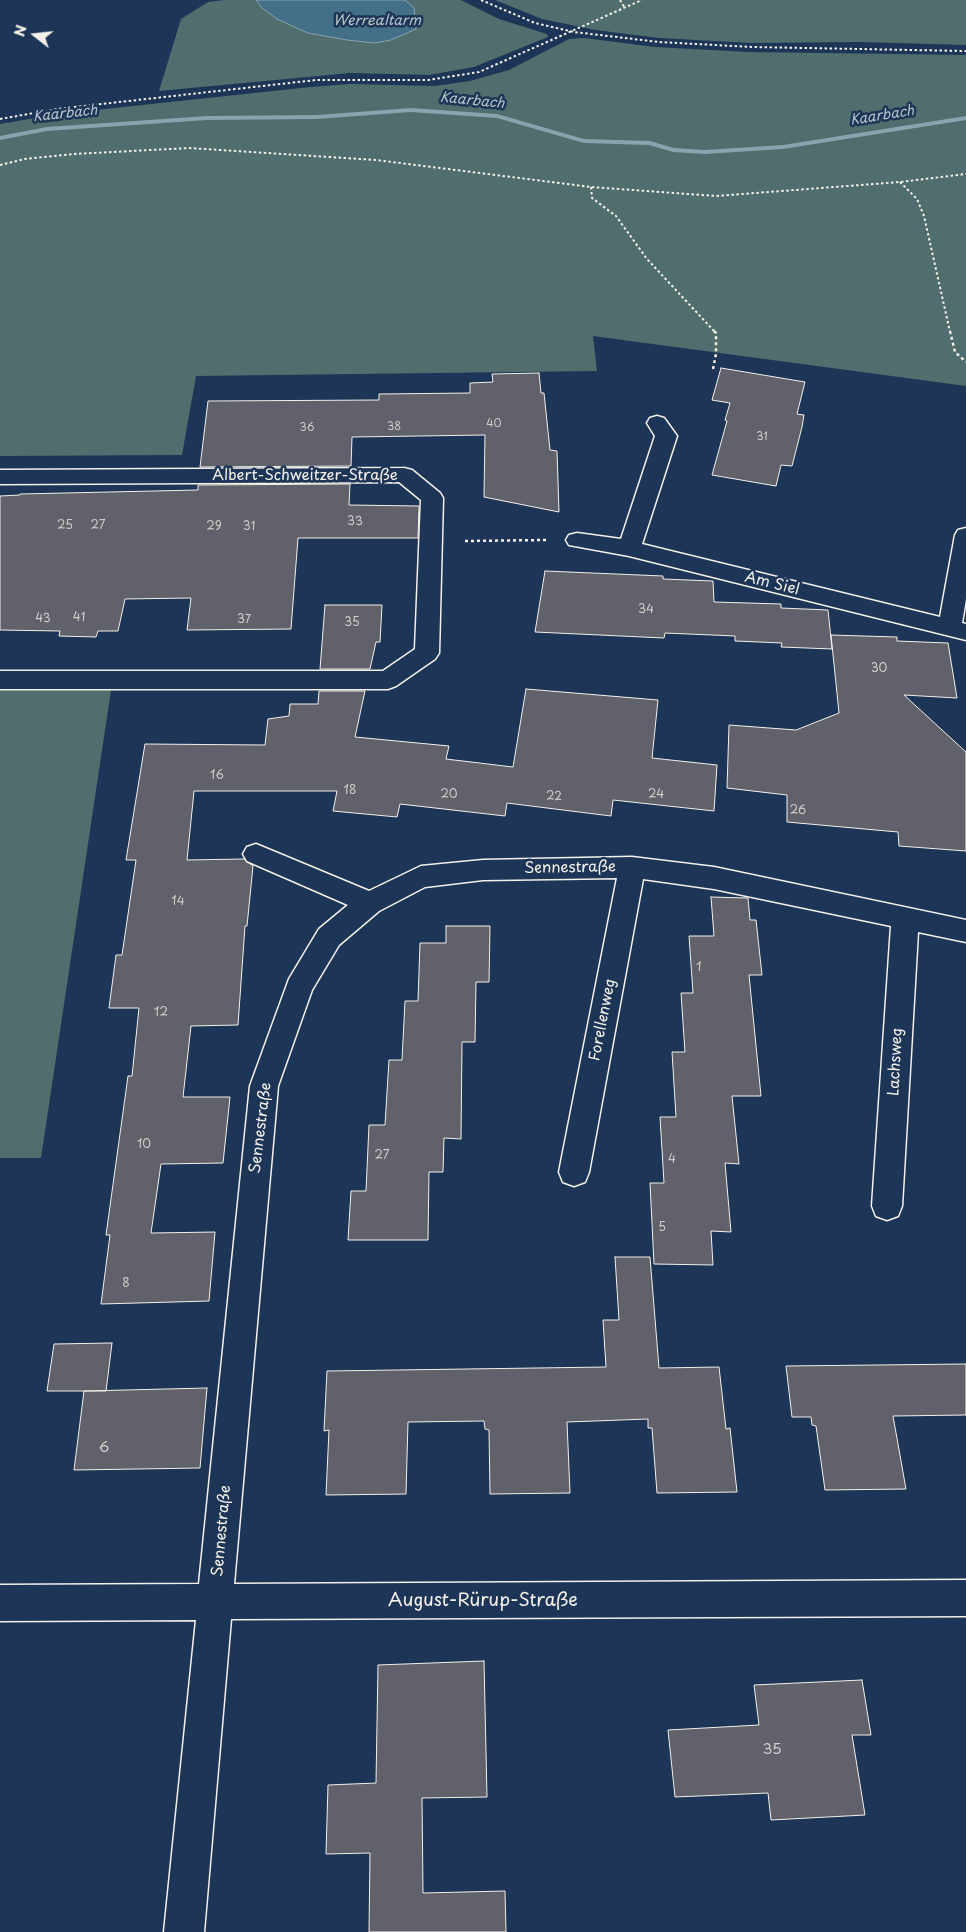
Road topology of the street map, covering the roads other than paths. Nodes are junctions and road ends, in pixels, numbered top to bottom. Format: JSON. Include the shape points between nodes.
{"nodes":[{"id":1,"x":657,"y":423,"type":"dead end"},
{"id":2,"x":0,"y":477,"type":"edge"},
{"id":3,"x":966,"y":535,"type":"edge"},
{"id":4,"x":577,"y":540,"type":"road end"},
{"id":5,"x":629,"y":548,"type":"junction"},
{"id":6,"x":957,"y":630,"type":"edge"},
{"id":7,"x":0,"y":680,"type":"edge"},
{"id":8,"x":256,"y":854,"type":"dead end"},
{"id":9,"x":632,"y":867,"type":"junction"},
{"id":10,"x":370,"y":903,"type":"junction"},
{"id":11,"x":904,"y":917,"type":"junction"},
{"id":12,"x":966,"y":931,"type":"edge"},
{"id":13,"x":574,"y":1172,"type":"dead end"},
{"id":14,"x":887,"y":1206,"type":"dead end"},
{"id":15,"x":966,"y":1598,"type":"edge"},
{"id":16,"x":215,"y":1602,"type":"junction"},
{"id":17,"x":0,"y":1603,"type":"edge"},
{"id":18,"x":184,"y":1932,"type":"edge"}],
"edges":[{"from":1,"to":5,"type":"street","via":[[666,436]]},
{"from":2,"to":7,"type":"street","name":"Albert-Schweitzer-Straße","via":[[404,475],[432,498],[427,653],[388,680]]},
{"from":3,"to":6,"type":"street"},
{"from":4,"to":5,"type":"street","name":"Am Siel"},
{"from":5,"to":6,"type":"street","name":"Am Siel"},
{"from":8,"to":10,"type":"street"},
{"from":9,"to":10,"type":"street","name":"Sennestraße","via":[[483,870],[421,877]]},
{"from":9,"to":11,"type":"street","name":"Sennestraße","via":[[714,878]]},
{"from":9,"to":13,"type":"street","name":"Forellenweg"},
{"from":10,"to":16,"type":"street","name":"Sennestraße","via":[[329,937],[299,987],[264,1086]]},
{"from":11,"to":12,"type":"street","name":"Sennestraße"},
{"from":11,"to":14,"type":"street","name":"Lachsweg"},
{"from":15,"to":16,"type":"street","name":"August-Rürup-Straße"},
{"from":16,"to":17,"type":"street","name":"August-Rürup-Straße"},
{"from":16,"to":18,"type":"street","name":"Sennestraße"}]}
